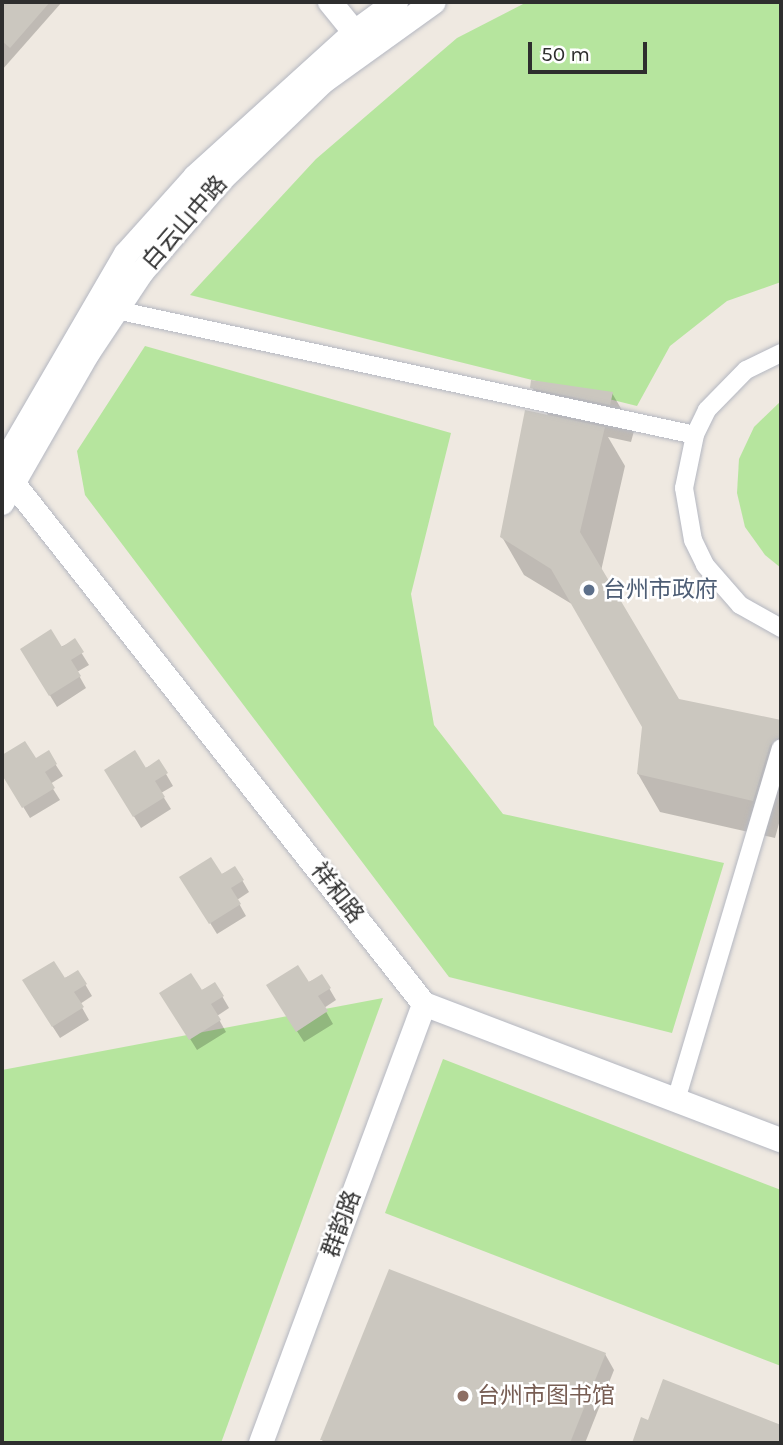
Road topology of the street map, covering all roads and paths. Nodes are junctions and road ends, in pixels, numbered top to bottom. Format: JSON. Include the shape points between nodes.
{"nodes":[{"id":1,"x":330,"y":2,"type":"edge"},
{"id":2,"x":396,"y":2,"type":"edge"},
{"id":3,"x":434,"y":2,"type":"edge"},
{"id":4,"x":362,"y":41,"type":"junction"},
{"id":5,"x":116,"y":310,"type":"junction"},
{"id":6,"x":781,"y":353,"type":"edge"},
{"id":7,"x":695,"y":435,"type":"junction"},
{"id":8,"x":5,"y":482,"type":"edge"},
{"id":9,"x":781,"y":628,"type":"edge"},
{"id":10,"x":781,"y":748,"type":"edge"},
{"id":11,"x":424,"y":1004,"type":"junction"},
{"id":12,"x":676,"y":1100,"type":"junction"},
{"id":13,"x":781,"y":1140,"type":"edge"},
{"id":14,"x":261,"y":1443,"type":"edge"}],
"edges":[{"from":1,"to":4,"type":"street"},
{"from":2,"to":4,"type":"street","name":"白云山中路"},
{"from":3,"to":4,"type":"street","name":"白云山中路"},
{"from":4,"to":5,"type":"street","name":"白云山中路","via":[[222,180],[142,272]]},
{"from":4,"to":8,"type":"street","name":"白云山中路","via":[[195,177],[126,254]]},
{"from":5,"to":7,"type":"street"},
{"from":5,"to":8,"type":"street","name":"白云山中路"},
{"from":6,"to":7,"type":"street","via":[[746,370],[725,388]]},
{"from":7,"to":9,"type":"street","via":[[684,488],[693,540],[720,587],[740,605]]},
{"from":8,"to":11,"type":"street","name":"祥和路"},
{"from":10,"to":12,"type":"street"},
{"from":11,"to":12,"type":"street"},
{"from":11,"to":14,"type":"street","name":"群韵路"},
{"from":12,"to":13,"type":"street"}]}
